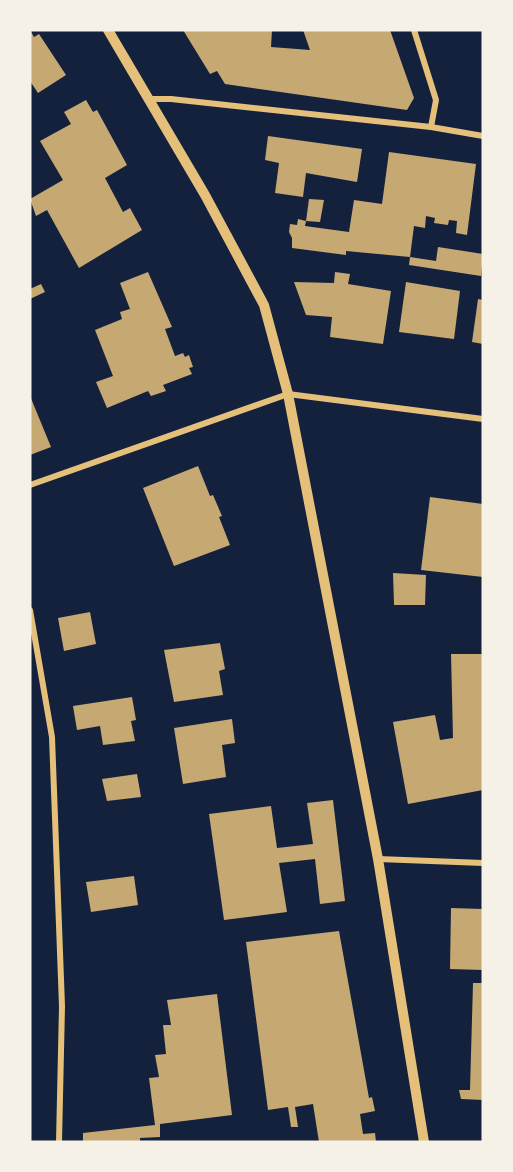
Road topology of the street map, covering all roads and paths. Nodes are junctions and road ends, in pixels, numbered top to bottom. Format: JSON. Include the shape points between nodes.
{"nodes":[{"id":1,"x":108,"y":30,"type":"edge"},
{"id":2,"x":414,"y":30,"type":"edge"},
{"id":3,"x":148,"y":99,"type":"junction"},
{"id":4,"x":431,"y":127,"type":"junction"},
{"id":5,"x":483,"y":136,"type":"edge"},
{"id":6,"x":288,"y":394,"type":"junction"},
{"id":7,"x":483,"y":419,"type":"edge"},
{"id":8,"x":30,"y":486,"type":"edge"},
{"id":9,"x":30,"y":610,"type":"edge"},
{"id":10,"x":378,"y":859,"type":"junction"},
{"id":11,"x":483,"y":863,"type":"edge"},
{"id":12,"x":59,"y":1142,"type":"edge"},
{"id":13,"x":424,"y":1142,"type":"edge"}],
"edges":[{"from":1,"to":3,"type":"street"},
{"from":2,"to":4,"type":"street","via":[[436,100]]},
{"from":3,"to":4,"type":"street"},
{"from":3,"to":6,"type":"street","via":[[264,305]]},
{"from":4,"to":5,"type":"street"},
{"from":6,"to":7,"type":"street"},
{"from":6,"to":8,"type":"street"},
{"from":6,"to":10,"type":"street"},
{"from":9,"to":12,"type":"street","via":[[52,737],[62,1006]]},
{"from":10,"to":11,"type":"street"},
{"from":10,"to":13,"type":"street"}]}
